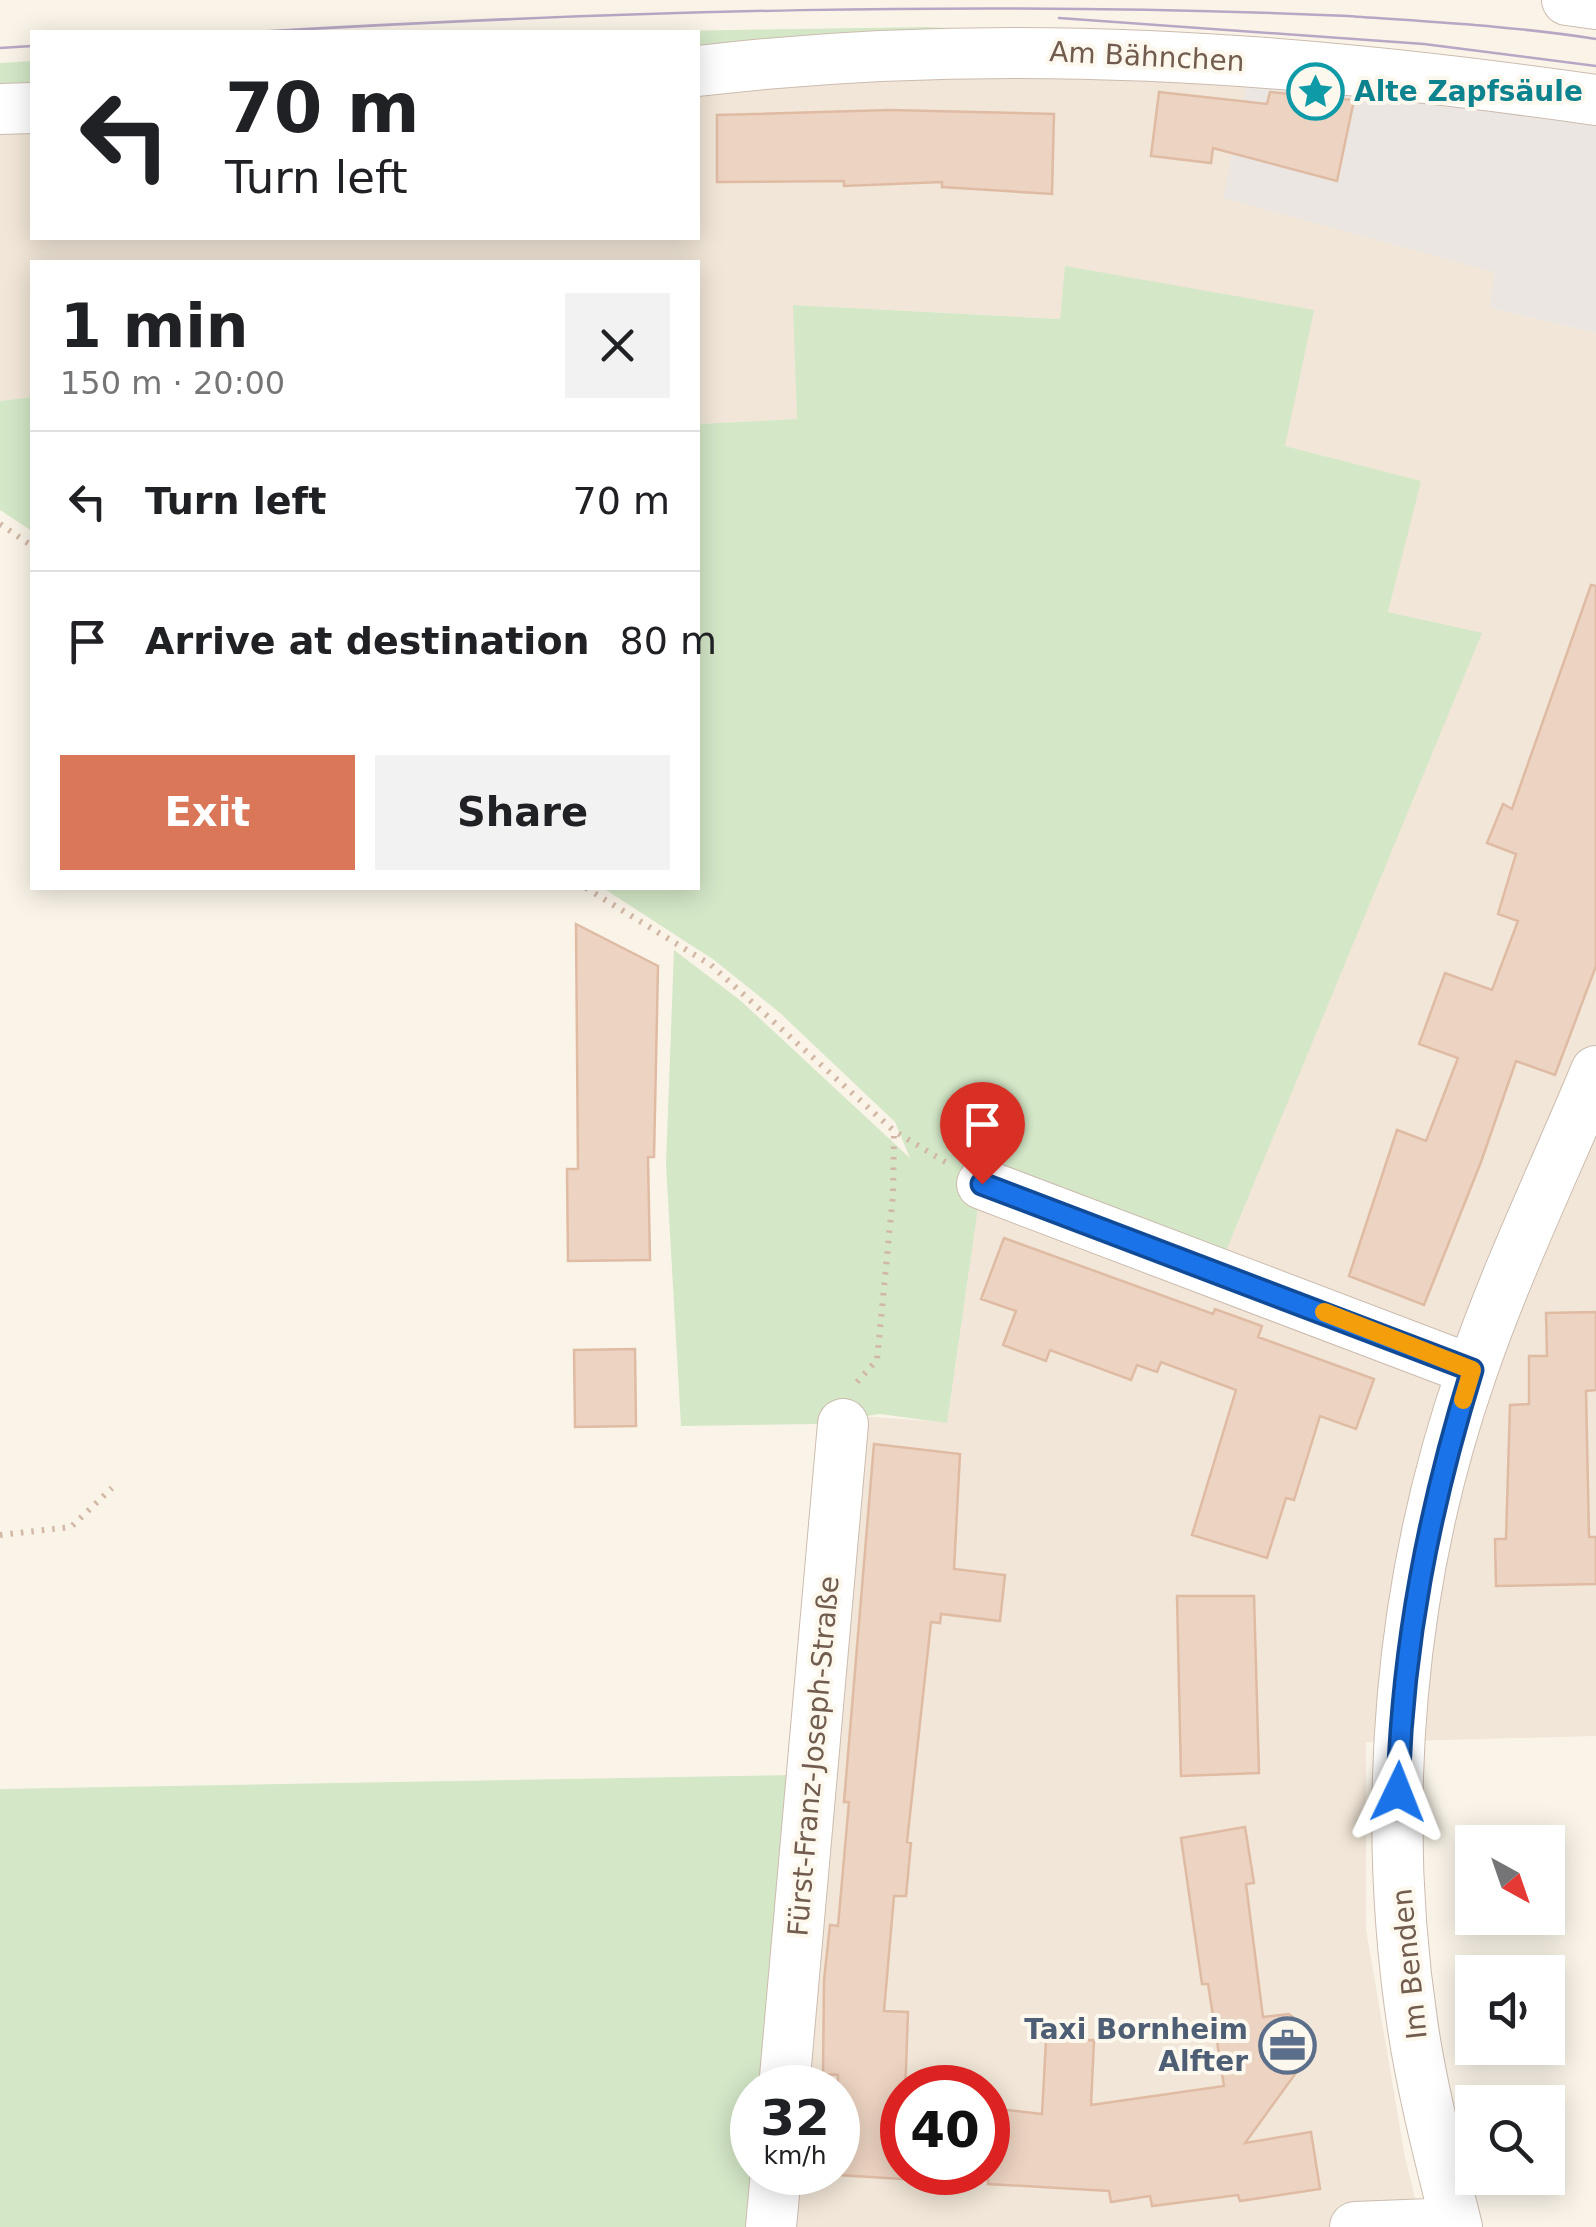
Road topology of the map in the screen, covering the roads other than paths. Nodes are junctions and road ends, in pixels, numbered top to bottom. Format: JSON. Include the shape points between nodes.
{"nodes":[{"id":1,"x":1568,"y":0,"type":"edge"},
{"id":2,"x":1596,"y":4,"type":"edge"},
{"id":3,"x":700,"y":71,"type":"edge"},
{"id":4,"x":1596,"y":100,"type":"edge"},
{"id":5,"x":30,"y":108,"type":"edge"},
{"id":6,"x":0,"y":109,"type":"edge"},
{"id":7,"x":1596,"y":1070,"type":"edge"},
{"id":8,"x":982,"y":1184,"type":"road end"},
{"id":9,"x":1472,"y":1370,"type":"junction"},
{"id":10,"x":843,"y":1424,"type":"road end"},
{"id":11,"x":786,"y":2065,"type":"edge"},
{"id":12,"x":774,"y":2195,"type":"edge"},
{"id":13,"x":1456,"y":2225,"type":"edge"},
{"id":14,"x":771,"y":2227,"type":"edge"},
{"id":15,"x":1354,"y":2227,"type":"edge"}],
"edges":[{"from":1,"to":2,"type":"street"},
{"from":3,"to":4,"type":"street","name":"Am Bähnchen","via":[[886,52],[1128,52]]},
{"from":5,"to":6,"type":"street"},
{"from":7,"to":9,"type":"street","name":"Im Benden"},
{"from":8,"to":9,"type":"street"},
{"from":9,"to":13,"type":"street","name":"Im Benden","via":[[1414,1603],[1398,1792],[1400,1913],[1413,2028]]},
{"from":10,"to":11,"type":"street","name":"Fürst-Franz-Joseph-Straße"},
{"from":12,"to":14,"type":"street"},
{"from":13,"to":15,"type":"street"}]}
